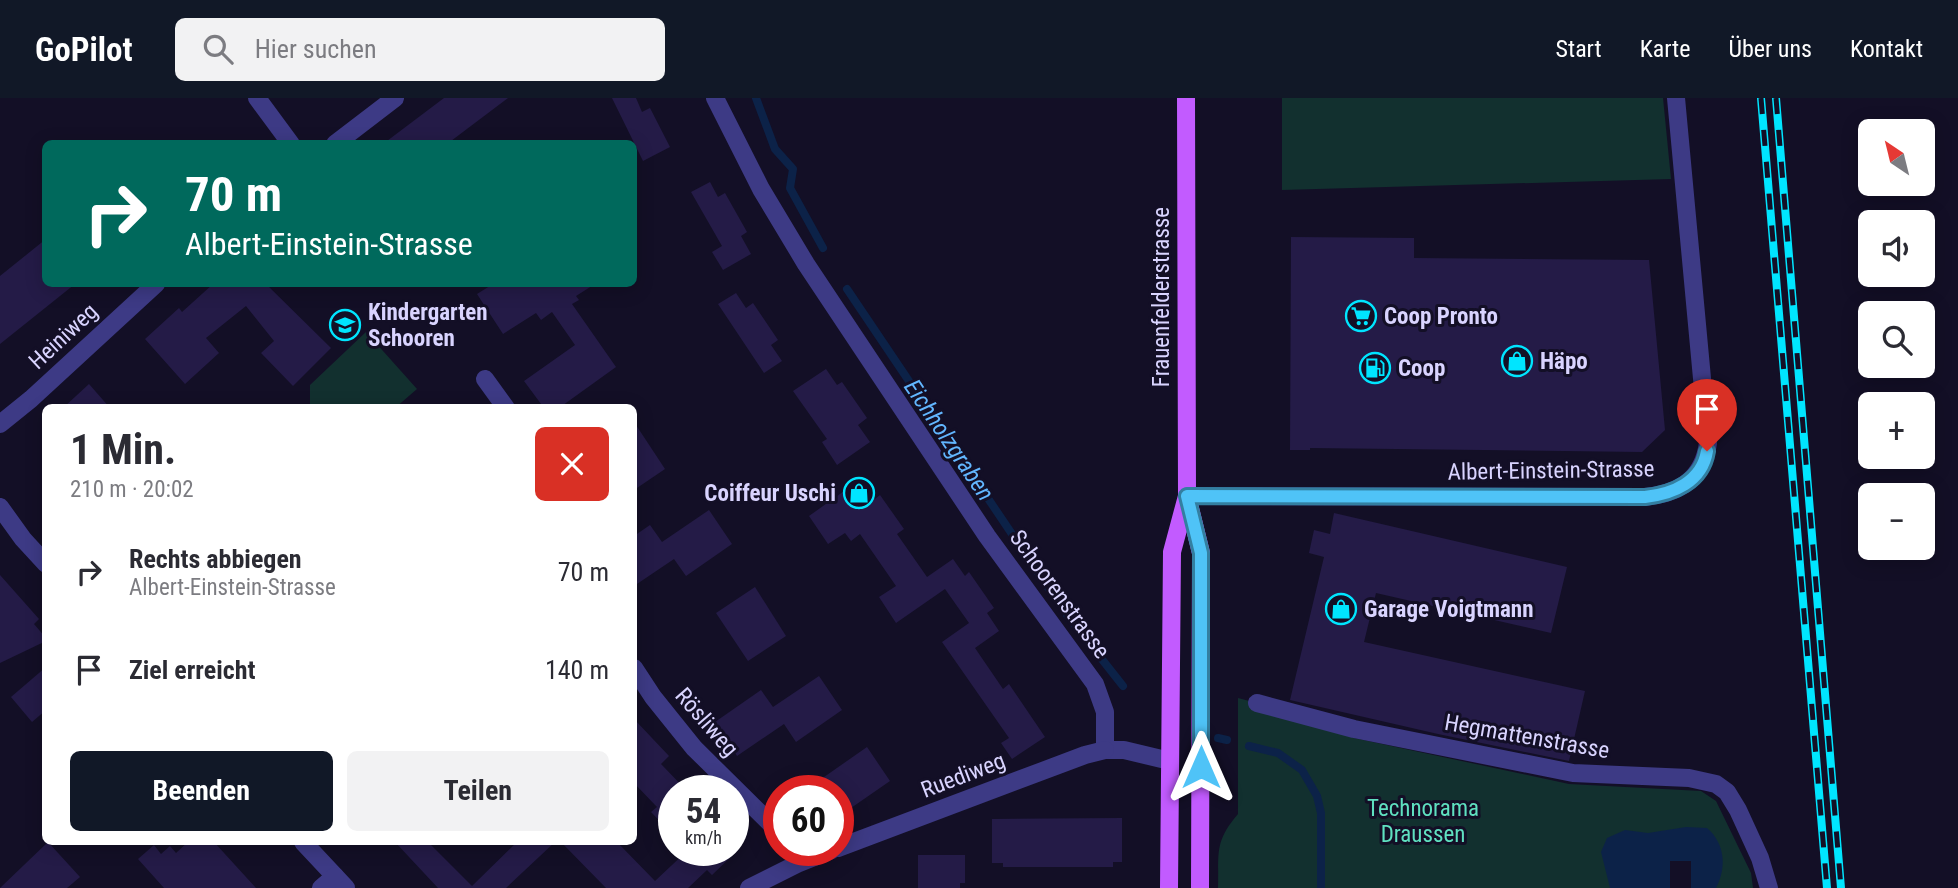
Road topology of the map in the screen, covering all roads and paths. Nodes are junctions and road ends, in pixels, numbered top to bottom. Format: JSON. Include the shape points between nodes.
{"nodes":[{"id":1,"x":257,"y":98,"type":"edge"},
{"id":2,"x":395,"y":98,"type":"edge"},
{"id":3,"x":715,"y":98,"type":"edge"},
{"id":4,"x":1186,"y":98,"type":"edge"},
{"id":5,"x":1676,"y":98,"type":"edge"},
{"id":6,"x":288,"y":140,"type":"edge"},
{"id":7,"x":340,"y":140,"type":"edge"},
{"id":8,"x":153,"y":287,"type":"edge"},
{"id":9,"x":485,"y":379,"type":"dead end"},
{"id":10,"x":503,"y":404,"type":"edge"},
{"id":11,"x":0,"y":423,"type":"edge"},
{"id":12,"x":1187,"y":496,"type":"junction"},
{"id":13,"x":0,"y":507,"type":"edge"},
{"id":14,"x":42,"y":560,"type":"edge"},
{"id":15,"x":637,"y":672,"type":"edge"},
{"id":16,"x":1257,"y":703,"type":"dead end"},
{"id":17,"x":1105,"y":750,"type":"junction"},
{"id":18,"x":1170,"y":761,"type":"junction"},
{"id":19,"x":763,"y":816,"type":"edge"},
{"id":20,"x":854,"y":842,"type":"edge"},
{"id":21,"x":305,"y":845,"type":"edge"},
{"id":22,"x":781,"y":866,"type":"edge"},
{"id":23,"x":334,"y":884,"type":"edge"},
{"id":24,"x":749,"y":888,"type":"edge"},
{"id":25,"x":1169,"y":888,"type":"edge"},
{"id":26,"x":1200,"y":888,"type":"edge"},
{"id":27,"x":1769,"y":888,"type":"edge"}],
"edges":[{"from":1,"to":6,"type":"street"},
{"from":2,"to":7,"type":"street"},
{"from":3,"to":17,"type":"street","name":"Schoorenstrasse","via":[[806,264],[987,536],[1095,684],[1105,712]]},
{"from":4,"to":12,"type":"main road","name":"Frauenfelderstrasse"},
{"from":5,"to":12,"type":"street","name":"Albert-Einstein-Strasse","via":[[1708,443],[1703,464],[1687,483],[1645,497]]},
{"from":8,"to":11,"type":"street","name":"Heiniweg"},
{"from":9,"to":10,"type":"street"},
{"from":12,"to":18,"type":"main road","name":"Frauenfelderstrasse","via":[[1172,552]]},
{"from":12,"to":26,"type":"main road","name":"Frauenfelderstrasse","via":[[1201,553]]},
{"from":13,"to":14,"type":"street"},
{"from":15,"to":19,"type":"street","name":"Rösliweg","via":[[694,748]]},
{"from":16,"to":27,"type":"street","name":"Hegmattenstrasse","via":[[1354,729],[1573,773],[1689,778],[1716,784],[1734,802]]},
{"from":17,"to":18,"type":"street"},
{"from":17,"to":20,"type":"street","name":"Ruediweg"},
{"from":18,"to":25,"type":"main road","name":"Frauenfelderstrasse"},
{"from":21,"to":23,"type":"street"},
{"from":22,"to":24,"type":"street"}]}
